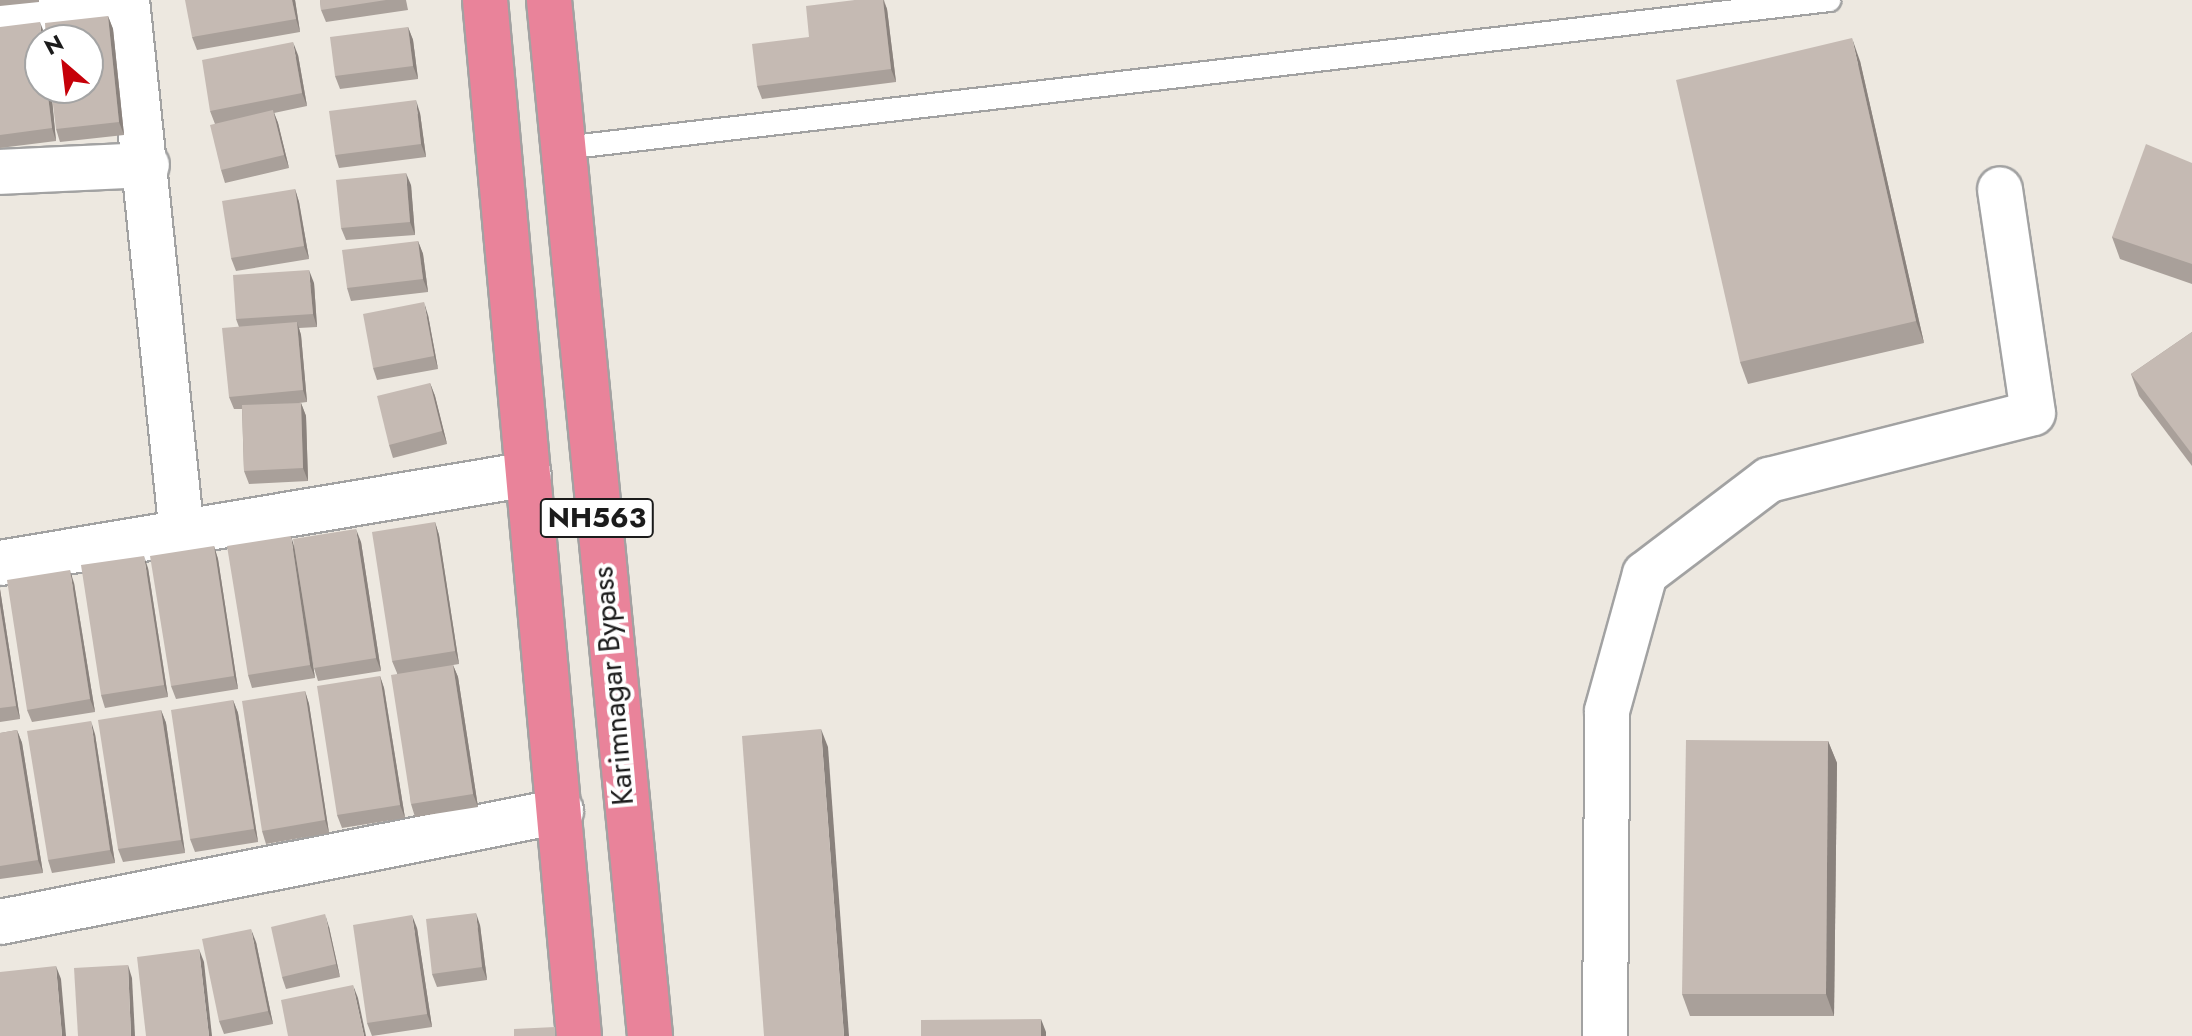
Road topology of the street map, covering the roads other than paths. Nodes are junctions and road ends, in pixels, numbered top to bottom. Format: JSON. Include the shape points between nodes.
{"nodes":[{"id":1,"x":485,"y":0,"type":"edge"},
{"id":2,"x":549,"y":0,"type":"edge"},
{"id":3,"x":1829,"y":0,"type":"edge"},
{"id":4,"x":128,"y":6,"type":"edge"},
{"id":5,"x":0,"y":22,"type":"edge"},
{"id":6,"x":564,"y":148,"type":"junction"},
{"id":7,"x":147,"y":165,"type":"junction"},
{"id":8,"x":0,"y":172,"type":"edge"},
{"id":9,"x":2000,"y":189,"type":"dead end"},
{"id":10,"x":529,"y":474,"type":"junction"},
{"id":11,"x":182,"y":535,"type":"junction"},
{"id":12,"x":0,"y":563,"type":"edge"},
{"id":13,"x":561,"y":811,"type":"junction"},
{"id":14,"x":0,"y":922,"type":"edge"},
{"id":15,"x":579,"y":1036,"type":"edge"},
{"id":16,"x":650,"y":1036,"type":"edge"},
{"id":17,"x":1605,"y":1036,"type":"edge"}],
"edges":[{"from":1,"to":10,"type":"highway","name":"Karimnagar Bypass","number":"NH563"},
{"from":2,"to":6,"type":"highway","name":"Karimnagar Bypass","number":"NH563"},
{"from":3,"to":6,"type":"lane"},
{"from":4,"to":5,"type":"street"},
{"from":4,"to":7,"type":"street"},
{"from":6,"to":16,"type":"highway","name":"Karimnagar Bypass","number":"NH563"},
{"from":7,"to":8,"type":"street"},
{"from":7,"to":11,"type":"street"},
{"from":9,"to":17,"type":"street","via":[[2033,413],[1769,480],[1645,574],[1607,711]]},
{"from":10,"to":11,"type":"street"},
{"from":10,"to":13,"type":"highway","name":"Karimnagar Bypass","number":"NH563"},
{"from":11,"to":12,"type":"street"},
{"from":13,"to":14,"type":"street"},
{"from":13,"to":15,"type":"highway","name":"Karimnagar Bypass","number":"NH563"}]}
